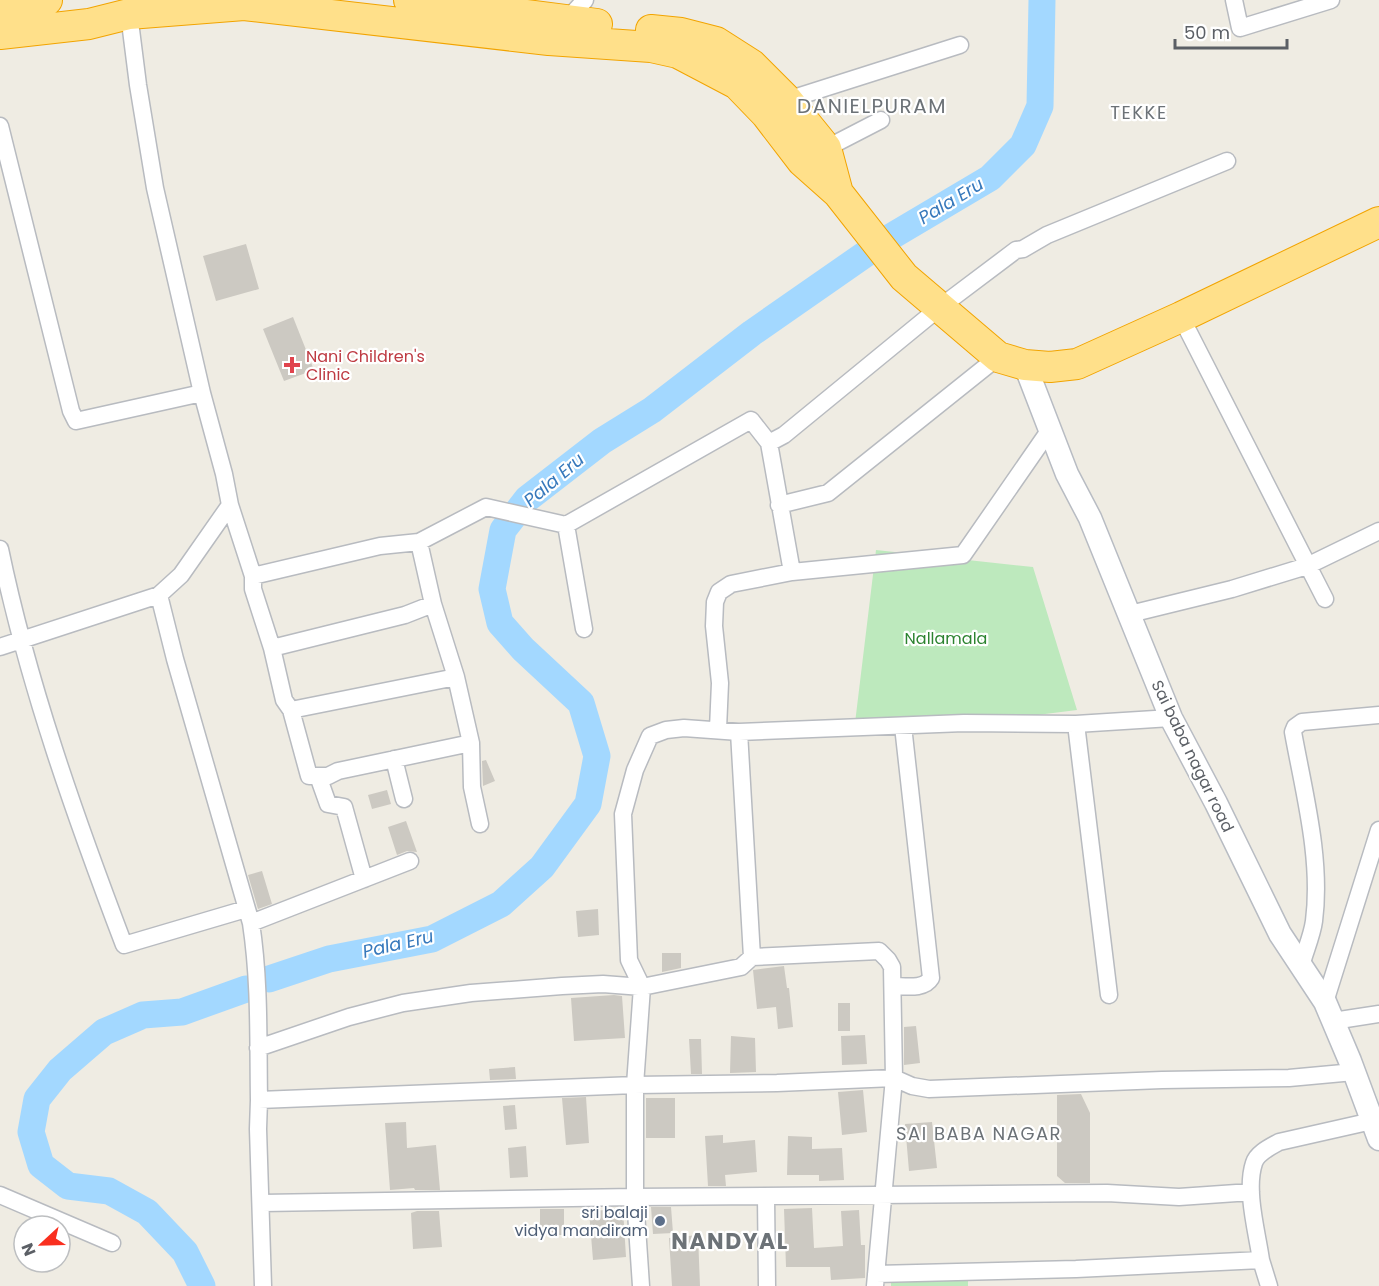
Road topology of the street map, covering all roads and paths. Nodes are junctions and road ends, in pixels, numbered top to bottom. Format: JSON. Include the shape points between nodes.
{"nodes":[{"id":1,"x":47,"y":0,"type":"edge"},
{"id":2,"x":409,"y":0,"type":"edge"},
{"id":3,"x":1234,"y":0,"type":"edge"},
{"id":4,"x":1331,"y":0,"type":"edge"},
{"id":5,"x":0,"y":5,"type":"edge"},
{"id":6,"x":129,"y":14,"type":"junction"},
{"id":7,"x":566,"y":20,"type":"edge"},
{"id":8,"x":0,"y":34,"type":"edge"},
{"id":9,"x":960,"y":45,"type":"dead end"},
{"id":10,"x":776,"y":107,"type":"junction"},
{"id":11,"x":881,"y":120,"type":"dead end"},
{"id":12,"x":0,"y":126,"type":"edge"},
{"id":13,"x":814,"y":154,"type":"junction"},
{"id":14,"x":1227,"y":161,"type":"dead end"},
{"id":15,"x":1379,"y":202,"type":"edge"},
{"id":16,"x":1379,"y":222,"type":"edge"},
{"id":17,"x":939,"y":308,"type":"junction"},
{"id":18,"x":1180,"y":317,"type":"junction"},
{"id":19,"x":1024,"y":363,"type":"junction"},
{"id":20,"x":202,"y":393,"type":"junction"},
{"id":21,"x":1051,"y":428,"type":"junction"},
{"id":22,"x":769,"y":443,"type":"junction"},
{"id":23,"x":230,"y":505,"type":"junction"},
{"id":24,"x":779,"y":505,"type":"junction"},
{"id":25,"x":566,"y":525,"type":"junction"},
{"id":26,"x":1379,"y":531,"type":"edge"},
{"id":27,"x":419,"y":542,"type":"junction"},
{"id":28,"x":0,"y":549,"type":"edge"},
{"id":29,"x":1307,"y":566,"type":"junction"},
{"id":30,"x":792,"y":572,"type":"junction"},
{"id":31,"x":253,"y":576,"type":"junction"},
{"id":32,"x":159,"y":595,"type":"junction"},
{"id":33,"x":1325,"y":599,"type":"dead end"},
{"id":34,"x":433,"y":604,"type":"junction"},
{"id":35,"x":1130,"y":615,"type":"junction"},
{"id":36,"x":584,"y":628,"type":"dead end"},
{"id":37,"x":21,"y":640,"type":"junction"},
{"id":38,"x":0,"y":647,"type":"edge"},
{"id":39,"x":272,"y":648,"type":"junction"},
{"id":40,"x":456,"y":677,"type":"junction"},
{"id":41,"x":291,"y":710,"type":"junction"},
{"id":42,"x":1379,"y":714,"type":"edge"},
{"id":43,"x":1171,"y":718,"type":"junction"},
{"id":44,"x":1076,"y":724,"type":"junction"},
{"id":45,"x":903,"y":726,"type":"junction"},
{"id":46,"x":718,"y":729,"type":"junction"},
{"id":47,"x":739,"y":732,"type":"junction"},
{"id":48,"x":471,"y":742,"type":"junction"},
{"id":49,"x":394,"y":759,"type":"junction"},
{"id":50,"x":318,"y":776,"type":"junction"},
{"id":51,"x":404,"y":799,"type":"dead end"},
{"id":52,"x":480,"y":824,"type":"dead end"},
{"id":53,"x":1379,"y":830,"type":"edge"},
{"id":54,"x":410,"y":861,"type":"dead end"},
{"id":55,"x":364,"y":879,"type":"junction"},
{"id":56,"x":249,"y":916,"type":"junction"},
{"id":57,"x":752,"y":957,"type":"junction"},
{"id":58,"x":1301,"y":966,"type":"junction"},
{"id":59,"x":892,"y":986,"type":"junction"},
{"id":60,"x":642,"y":987,"type":"junction"},
{"id":61,"x":1109,"y":995,"type":"dead end"},
{"id":62,"x":1329,"y":1011,"type":"junction"},
{"id":63,"x":1379,"y":1014,"type":"edge"},
{"id":64,"x":258,"y":1048,"type":"junction"},
{"id":65,"x":1354,"y":1072,"type":"junction"},
{"id":66,"x":894,"y":1078,"type":"junction"},
{"id":67,"x":634,"y":1086,"type":"junction"},
{"id":68,"x":259,"y":1100,"type":"junction"},
{"id":69,"x":1376,"y":1130,"type":"edge"},
{"id":70,"x":1251,"y":1192,"type":"junction"},
{"id":71,"x":0,"y":1195,"type":"edge"},
{"id":72,"x":885,"y":1196,"type":"junction"},
{"id":73,"x":635,"y":1197,"type":"junction"},
{"id":74,"x":766,"y":1197,"type":"junction"},
{"id":75,"x":262,"y":1203,"type":"junction"},
{"id":76,"x":112,"y":1243,"type":"dead end"},
{"id":77,"x":1261,"y":1260,"type":"junction"},
{"id":78,"x":875,"y":1280,"type":"edge"},
{"id":79,"x":263,"y":1286,"type":"edge"},
{"id":80,"x":636,"y":1286,"type":"edge"},
{"id":81,"x":640,"y":1286,"type":"edge"},
{"id":82,"x":767,"y":1286,"type":"edge"},
{"id":83,"x":1269,"y":1286,"type":"edge"}],
"edges":[{"from":1,"to":5,"type":"highway"},
{"from":2,"to":7,"type":"highway"},
{"from":3,"to":4,"type":"street","via":[[1240,28]]},
{"from":6,"to":7,"type":"highway","via":[[244,5]]},
{"from":6,"to":8,"type":"highway","via":[[89,24]]},
{"from":6,"to":20,"type":"street","via":[[155,188]]},
{"from":7,"to":10,"type":"highway","via":[[678,53]]},
{"from":9,"to":10,"type":"street"},
{"from":10,"to":13,"type":"highway"},
{"from":11,"to":13,"type":"street"},
{"from":12,"to":20,"type":"street","via":[[76,421]]},
{"from":13,"to":17,"type":"highway","via":[[838,193],[904,277]]},
{"from":14,"to":17,"type":"street","via":[[1016,250]]},
{"from":15,"to":19,"type":"highway","via":[[1180,300]]},
{"from":16,"to":18,"type":"highway"},
{"from":17,"to":19,"type":"highway"},
{"from":17,"to":22,"type":"street","via":[[784,435]]},
{"from":18,"to":19,"type":"highway","via":[[1077,364]]},
{"from":18,"to":29,"type":"street"},
{"from":19,"to":21,"type":"main road","name":"Sai baba nagar road"},
{"from":19,"to":24,"type":"street","via":[[828,493]]},
{"from":20,"to":23,"type":"street"},
{"from":21,"to":30,"type":"street","via":[[963,555]]},
{"from":21,"to":35,"type":"main road","name":"Sai baba nagar road","via":[[1067,474],[1090,518]]},
{"from":22,"to":24,"type":"street"},
{"from":22,"to":25,"type":"street","via":[[752,420]]},
{"from":23,"to":31,"type":"street"},
{"from":23,"to":32,"type":"street","via":[[181,575]]},
{"from":24,"to":30,"type":"street"},
{"from":25,"to":27,"type":"street","via":[[486,507]]},
{"from":25,"to":36,"type":"street"},
{"from":26,"to":29,"type":"street"},
{"from":27,"to":31,"type":"street","via":[[380,546]]},
{"from":27,"to":34,"type":"street"},
{"from":28,"to":37,"type":"street"},
{"from":29,"to":33,"type":"street"},
{"from":29,"to":35,"type":"street","via":[[1232,590]]},
{"from":30,"to":46,"type":"street","via":[[731,584],[719,592],[714,626],[720,683]]},
{"from":31,"to":39,"type":"street","via":[[253,589]]},
{"from":32,"to":37,"type":"street"},
{"from":32,"to":56,"type":"street"},
{"from":34,"to":39,"type":"street","via":[[405,615]]},
{"from":34,"to":40,"type":"street"},
{"from":35,"to":43,"type":"main road","name":"Sai baba nagar road"},
{"from":37,"to":38,"type":"street"},
{"from":37,"to":56,"type":"street","via":[[61,772],[124,945]]},
{"from":39,"to":41,"type":"street","via":[[284,700]]},
{"from":40,"to":41,"type":"street"},
{"from":40,"to":48,"type":"street"},
{"from":41,"to":50,"type":"street","via":[[309,776]]},
{"from":42,"to":58,"type":"street","via":[[1302,722],[1293,732],[1316,884],[1314,922]]},
{"from":43,"to":44,"type":"street"},
{"from":43,"to":58,"type":"main road","name":"Sai baba nagar road","via":[[1280,934]]},
{"from":44,"to":45,"type":"street"},
{"from":44,"to":61,"type":"street"},
{"from":45,"to":47,"type":"street"},
{"from":45,"to":59,"type":"street","via":[[931,978],[922,986]]},
{"from":46,"to":47,"type":"street"},
{"from":46,"to":60,"type":"street","via":[[666,730],[650,736],[635,770],[623,814],[629,960]]},
{"from":47,"to":57,"type":"street"},
{"from":48,"to":49,"type":"street"},
{"from":48,"to":52,"type":"street","via":[[472,787]]},
{"from":49,"to":50,"type":"street"},
{"from":49,"to":51,"type":"street"},
{"from":50,"to":55,"type":"street","via":[[328,804],[344,807]]},
{"from":53,"to":62,"type":"street"},
{"from":54,"to":55,"type":"street"},
{"from":55,"to":56,"type":"street"},
{"from":56,"to":64,"type":"street","via":[[256,956]]},
{"from":57,"to":59,"type":"street","via":[[879,951],[892,967]]},
{"from":57,"to":60,"type":"street","via":[[741,967]]},
{"from":58,"to":62,"type":"main road","name":"Sai baba nagar road"},
{"from":59,"to":66,"type":"street"},
{"from":60,"to":64,"type":"street","via":[[562,986],[403,1003]]},
{"from":60,"to":67,"type":"street"},
{"from":62,"to":63,"type":"street"},
{"from":62,"to":65,"type":"main road","name":"Sai baba nagar road"},
{"from":64,"to":68,"type":"street"},
{"from":65,"to":66,"type":"street","via":[[1289,1078],[929,1089]]},
{"from":65,"to":69,"type":"main road","name":"Sai baba nagar road"},
{"from":66,"to":67,"type":"street"},
{"from":66,"to":72,"type":"street"},
{"from":67,"to":68,"type":"street"},
{"from":67,"to":73,"type":"street"},
{"from":68,"to":75,"type":"street"},
{"from":69,"to":70,"type":"street","via":[[1279,1142],[1254,1161]]},
{"from":70,"to":72,"type":"street","via":[[1179,1197],[1107,1193]]},
{"from":70,"to":77,"type":"street"},
{"from":71,"to":76,"type":"street"},
{"from":72,"to":74,"type":"street"},
{"from":72,"to":78,"type":"street"},
{"from":73,"to":74,"type":"street"},
{"from":73,"to":75,"type":"street"},
{"from":73,"to":81,"type":"street"},
{"from":74,"to":82,"type":"street"},
{"from":75,"to":79,"type":"street"},
{"from":77,"to":78,"type":"street"},
{"from":77,"to":83,"type":"street"},
{"from":80,"to":81,"type":"street"}]}
